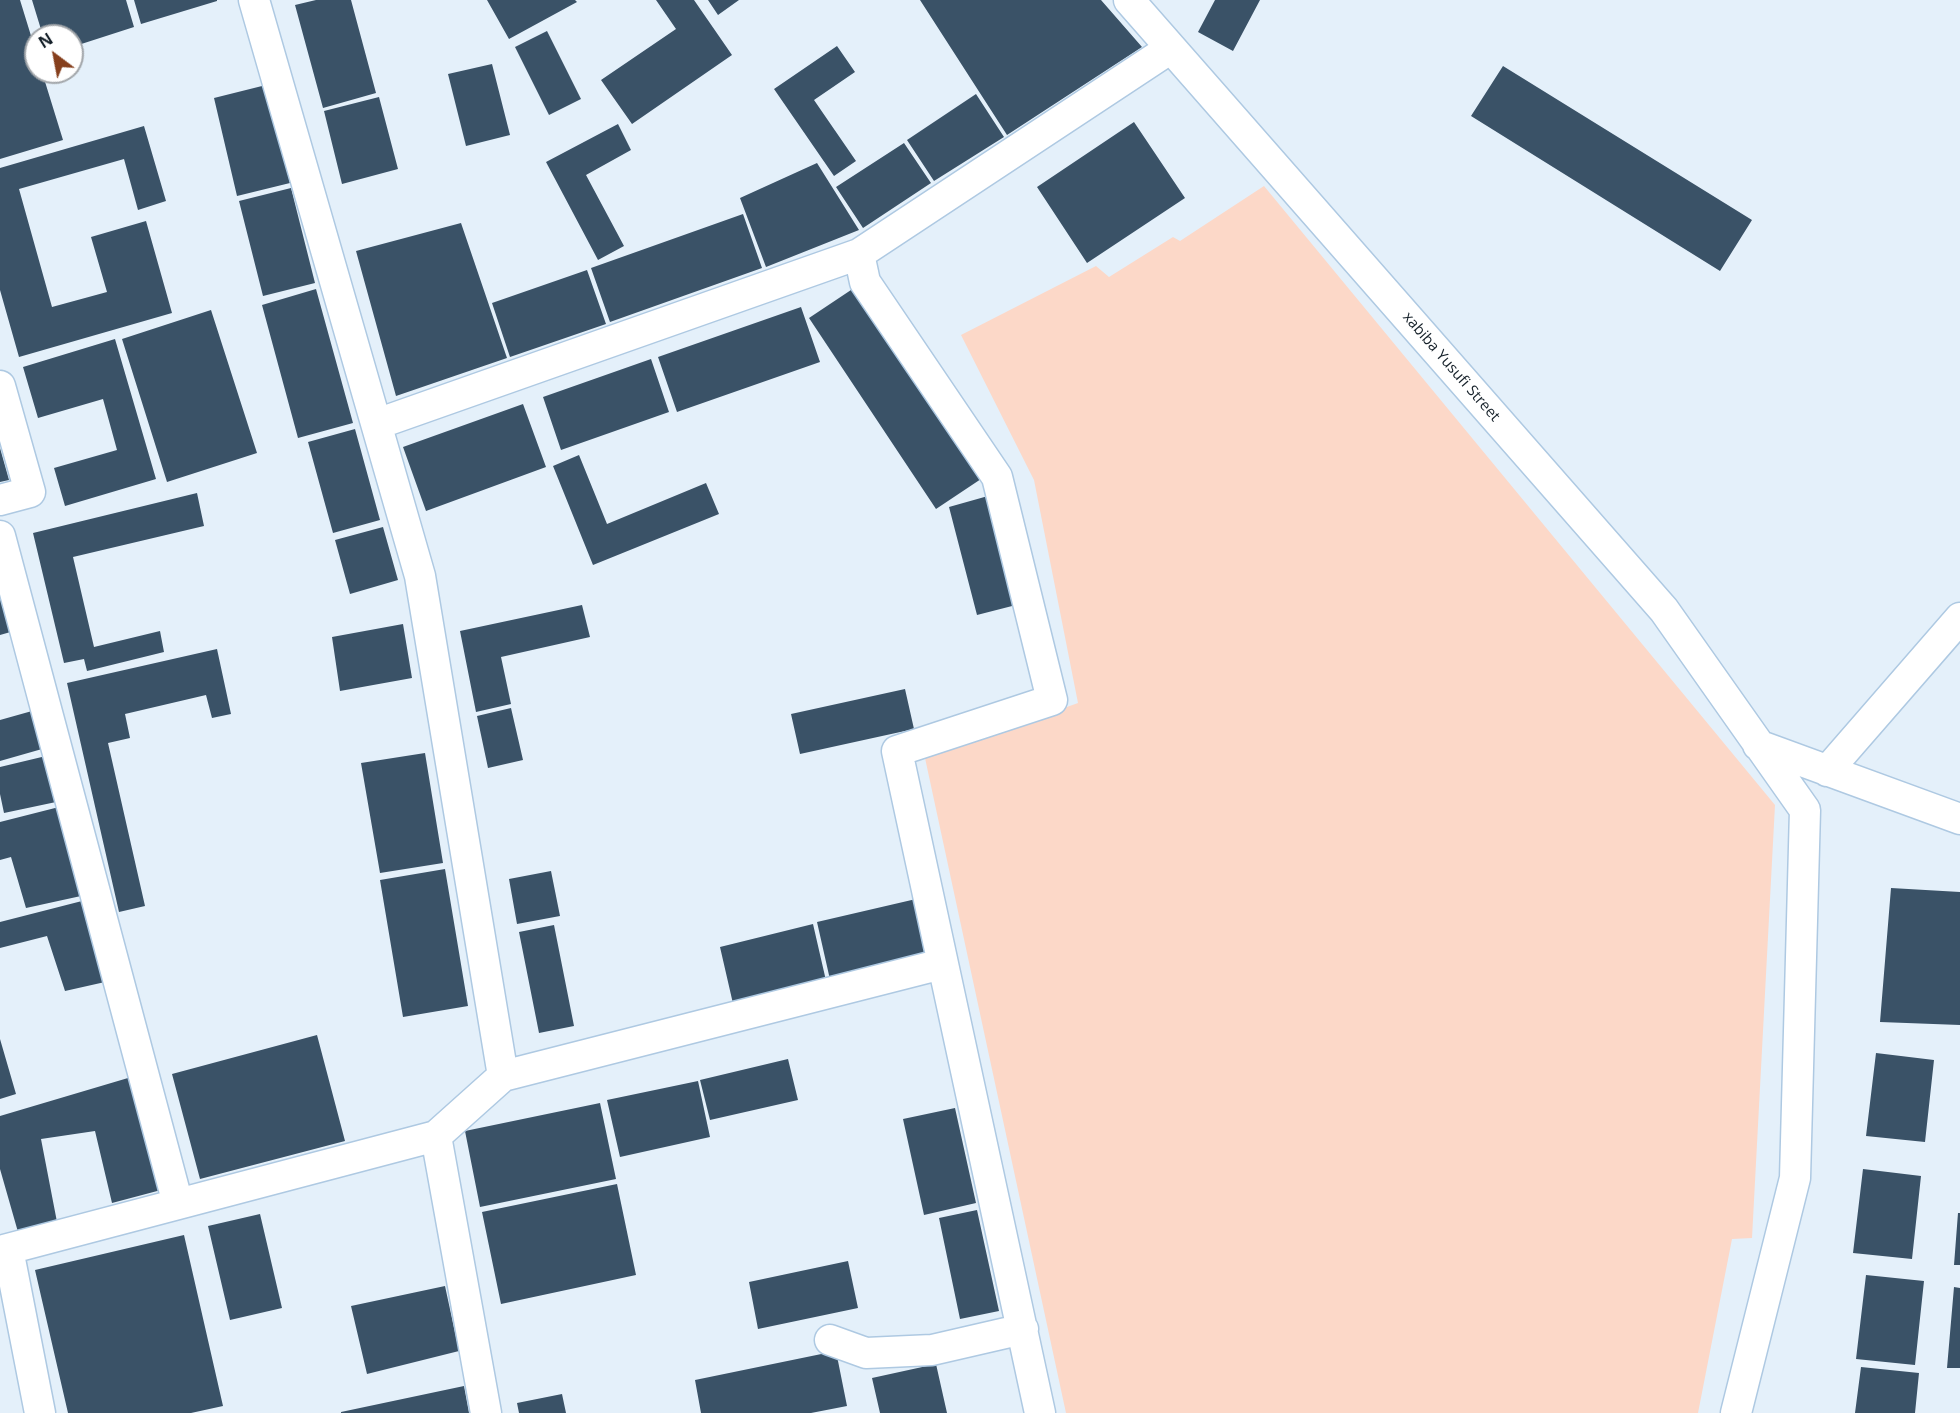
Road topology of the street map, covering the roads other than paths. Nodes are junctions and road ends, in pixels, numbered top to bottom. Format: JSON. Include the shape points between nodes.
{"nodes":[{"id":1,"x":254,"y":0,"type":"edge"},
{"id":2,"x":1129,"y":0,"type":"edge"},
{"id":3,"x":1171,"y":48,"type":"junction"},
{"id":4,"x":859,"y":254,"type":"junction"},
{"id":5,"x":0,"y":387,"type":"edge"},
{"id":6,"x":377,"y":424,"type":"junction"},
{"id":7,"x":0,"y":500,"type":"edge"},
{"id":8,"x":0,"y":536,"type":"edge"},
{"id":9,"x":1960,"y":618,"type":"edge"},
{"id":10,"x":1758,"y":745,"type":"junction"},
{"id":11,"x":1827,"y":771,"type":"junction"},
{"id":12,"x":1960,"y":819,"type":"edge"},
{"id":13,"x":942,"y":964,"type":"junction"},
{"id":14,"x":503,"y":1076,"type":"junction"},
{"id":15,"x":436,"y":1136,"type":"junction"},
{"id":16,"x":178,"y":1204,"type":"junction"},
{"id":17,"x":4,"y":1250,"type":"edge"},
{"id":18,"x":1023,"y":1329,"type":"junction"},
{"id":19,"x":830,"y":1340,"type":"dead end"},
{"id":20,"x":40,"y":1413,"type":"edge"},
{"id":21,"x":486,"y":1413,"type":"edge"},
{"id":22,"x":1040,"y":1413,"type":"edge"},
{"id":23,"x":1736,"y":1413,"type":"edge"}],
"edges":[{"from":1,"to":6,"type":"street"},
{"from":2,"to":3,"type":"street","name":"xabiba Yusufi Street"},
{"from":3,"to":4,"type":"street"},
{"from":3,"to":10,"type":"street","name":"xabiba Yusufi Street","via":[[1664,609]]},
{"from":4,"to":6,"type":"street"},
{"from":4,"to":13,"type":"street","via":[[865,282],[996,477],[1052,700],[897,751]]},
{"from":5,"to":7,"type":"street","via":[[30,492]]},
{"from":6,"to":14,"type":"street","via":[[420,576]]},
{"from":8,"to":16,"type":"street"},
{"from":9,"to":11,"type":"street"},
{"from":10,"to":11,"type":"street"},
{"from":10,"to":23,"type":"street","name":"xabiba Yusufi Street","via":[[1805,810],[1795,1178]]},
{"from":11,"to":12,"type":"street"},
{"from":13,"to":14,"type":"street"},
{"from":13,"to":18,"type":"street"},
{"from":14,"to":15,"type":"street"},
{"from":15,"to":16,"type":"street"},
{"from":15,"to":21,"type":"street"},
{"from":16,"to":17,"type":"street"},
{"from":17,"to":20,"type":"street"},
{"from":18,"to":19,"type":"street","via":[[932,1350],[866,1353]]},
{"from":18,"to":22,"type":"street"}]}
